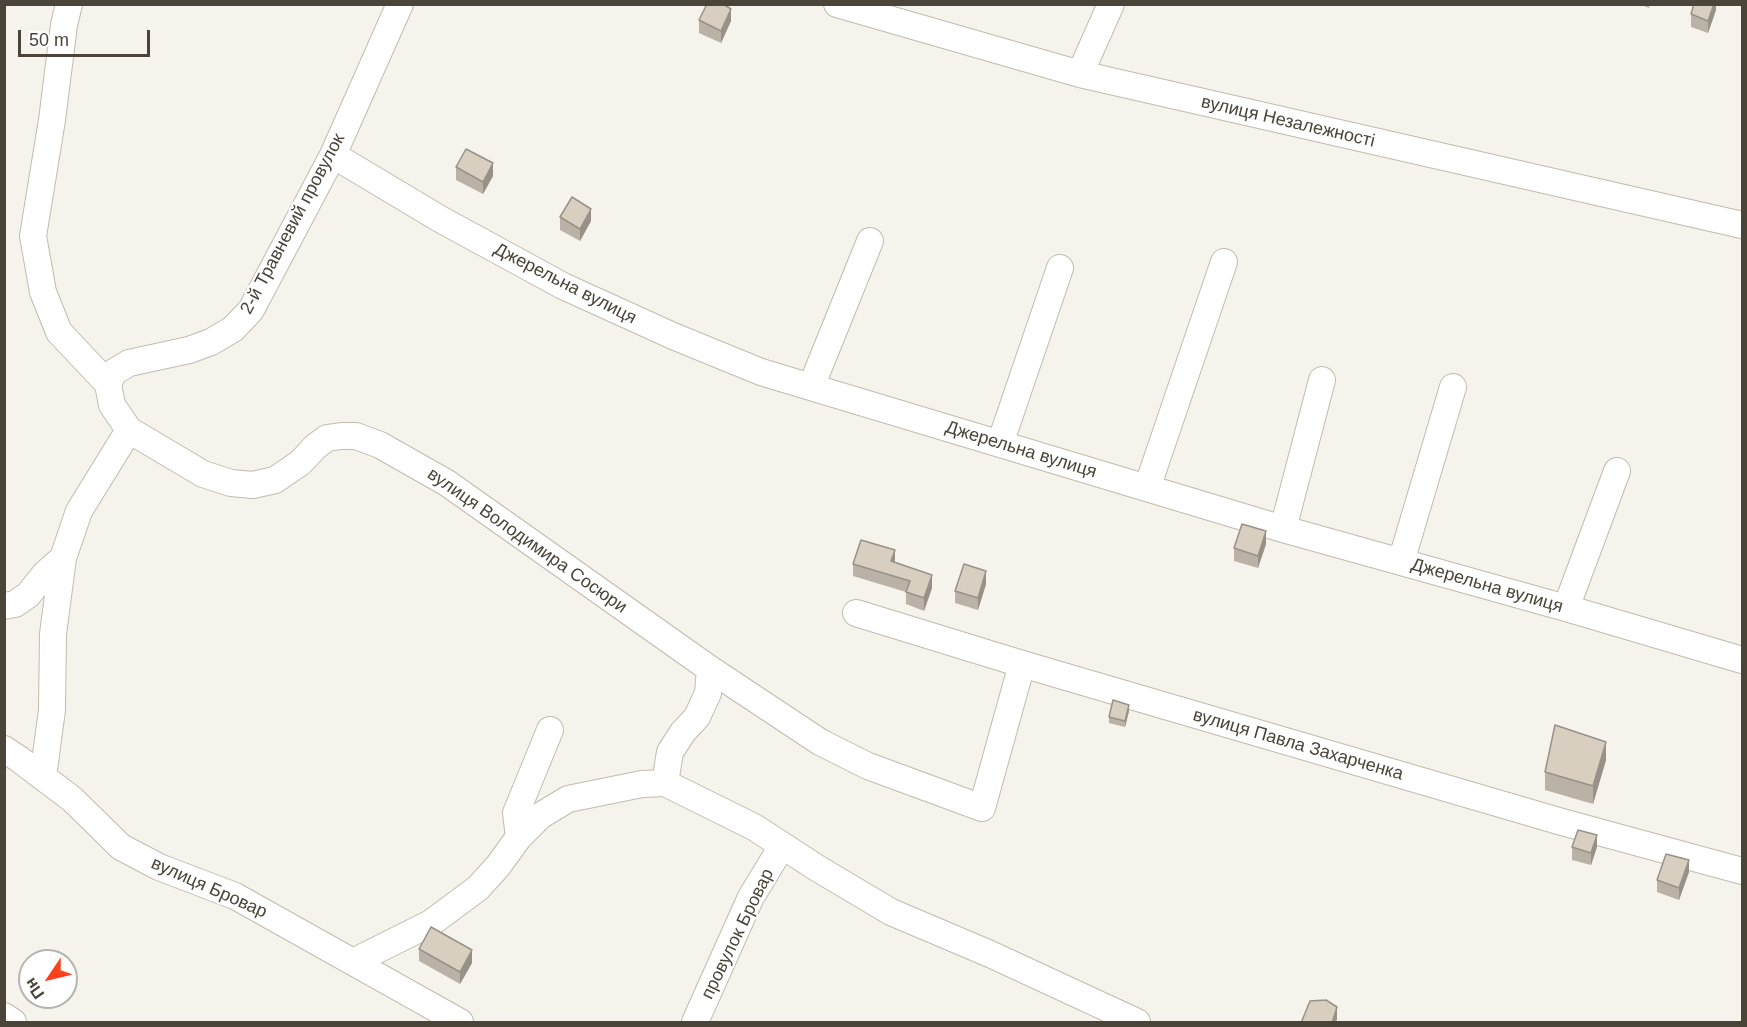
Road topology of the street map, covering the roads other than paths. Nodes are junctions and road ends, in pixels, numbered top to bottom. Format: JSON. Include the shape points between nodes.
{"nodes":[{"id":1,"x":69,"y":4,"type":"edge"},
{"id":2,"x":400,"y":4,"type":"edge"},
{"id":3,"x":837,"y":4,"type":"edge"},
{"id":4,"x":1111,"y":4,"type":"edge"},
{"id":5,"x":1080,"y":74,"type":"junction"},
{"id":6,"x":333,"y":155,"type":"junction"},
{"id":7,"x":1743,"y":225,"type":"edge"},
{"id":8,"x":870,"y":241,"type":"dead end"},
{"id":9,"x":1224,"y":262,"type":"dead end"},
{"id":10,"x":1060,"y":267,"type":"dead end"},
{"id":11,"x":1322,"y":380,"type":"dead end"},
{"id":12,"x":108,"y":384,"type":"junction"},
{"id":13,"x":811,"y":387,"type":"junction"},
{"id":14,"x":1453,"y":387,"type":"dead end"},
{"id":15,"x":129,"y":430,"type":"junction"},
{"id":16,"x":1000,"y":444,"type":"junction"},
{"id":17,"x":1617,"y":471,"type":"dead end"},
{"id":18,"x":1147,"y":488,"type":"junction"},
{"id":19,"x":1283,"y":529,"type":"junction"},
{"id":20,"x":63,"y":558,"type":"junction"},
{"id":21,"x":1401,"y":562,"type":"junction"},
{"id":22,"x":4,"y":606,"type":"edge"},
{"id":23,"x":1566,"y":608,"type":"junction"},
{"id":24,"x":856,"y":613,"type":"dead end"},
{"id":25,"x":1743,"y":660,"type":"edge"},
{"id":26,"x":1022,"y":664,"type":"junction"},
{"id":27,"x":710,"y":669,"type":"junction"},
{"id":28,"x":550,"y":730,"type":"dead end"},
{"id":29,"x":4,"y":749,"type":"edge"},
{"id":30,"x":43,"y":777,"type":"junction"},
{"id":31,"x":664,"y":783,"type":"junction"},
{"id":32,"x":519,"y":837,"type":"junction"},
{"id":33,"x":782,"y":846,"type":"junction"},
{"id":34,"x":1743,"y":871,"type":"edge"},
{"id":35,"x":353,"y":962,"type":"junction"},
{"id":36,"x":4,"y":1016,"type":"edge"},
{"id":37,"x":13,"y":1023,"type":"edge"},
{"id":38,"x":460,"y":1023,"type":"edge"},
{"id":39,"x":695,"y":1023,"type":"edge"},
{"id":40,"x":1137,"y":1023,"type":"edge"}],
"edges":[{"from":1,"to":12,"type":"street","via":[[33,236],[44,292],[59,332]]},
{"from":2,"to":6,"type":"street","name":"2-й Травневий провулок"},
{"from":3,"to":5,"type":"street","name":"вулиця Незалежності"},
{"from":4,"to":5,"type":"street"},
{"from":5,"to":7,"type":"street","name":"вулиця Незалежності"},
{"from":6,"to":12,"type":"street","name":"2-й Травневий провулок","via":[[251,310],[233,329],[189,350],[129,363],[114,372]]},
{"from":6,"to":13,"type":"street","name":"Джерельна вулиця","via":[[563,286],[761,372]]},
{"from":8,"to":13,"type":"street"},
{"from":9,"to":18,"type":"street"},
{"from":10,"to":16,"type":"street"},
{"from":11,"to":19,"type":"street"},
{"from":12,"to":15,"type":"street","via":[[112,405]]},
{"from":13,"to":16,"type":"street","name":"Джерельна вулиця"},
{"from":14,"to":21,"type":"street"},
{"from":15,"to":20,"type":"street","via":[[79,511]]},
{"from":15,"to":27,"type":"street","name":"вулиця Володимира Сосюри","via":[[203,474],[253,485],[275,480],[327,438],[356,436],[380,445],[447,483]]},
{"from":16,"to":18,"type":"street","name":"Джерельна вулиця"},
{"from":17,"to":23,"type":"street"},
{"from":18,"to":19,"type":"street","name":"Джерельна вулиця"},
{"from":19,"to":21,"type":"street","name":"Джерельна вулиця"},
{"from":20,"to":22,"type":"street","via":[[28,595]]},
{"from":20,"to":30,"type":"street","via":[[53,634],[52,710]]},
{"from":21,"to":23,"type":"street","name":"Джерельна вулиця"},
{"from":23,"to":25,"type":"street","name":"Джерельна вулиця"},
{"from":24,"to":26,"type":"street","name":"вулиця Павла Захарченка"},
{"from":26,"to":27,"type":"street","name":"вулиця Володимира Сосюри","via":[[982,808],[868,766],[820,742]]},
{"from":26,"to":34,"type":"street","name":"вулиця Павла Захарченка"},
{"from":27,"to":31,"type":"street","via":[[708,693],[697,717],[670,752]]},
{"from":28,"to":32,"type":"street","via":[[516,813]]},
{"from":29,"to":30,"type":"street","name":"вулиця Бровар"},
{"from":30,"to":35,"type":"street","name":"вулиця Бровар","via":[[121,847],[159,867],[236,896]]},
{"from":31,"to":32,"type":"street","via":[[568,799],[540,816]]},
{"from":31,"to":33,"type":"street","via":[[754,827]]},
{"from":32,"to":35,"type":"street","via":[[498,866],[469,895],[431,923]]},
{"from":33,"to":39,"type":"street","name":"провулок Бровар","via":[[751,897]]},
{"from":33,"to":40,"type":"street","via":[[891,912]]},
{"from":35,"to":38,"type":"street","name":"вулиця Бровар"},
{"from":36,"to":37,"type":"street"}]}
